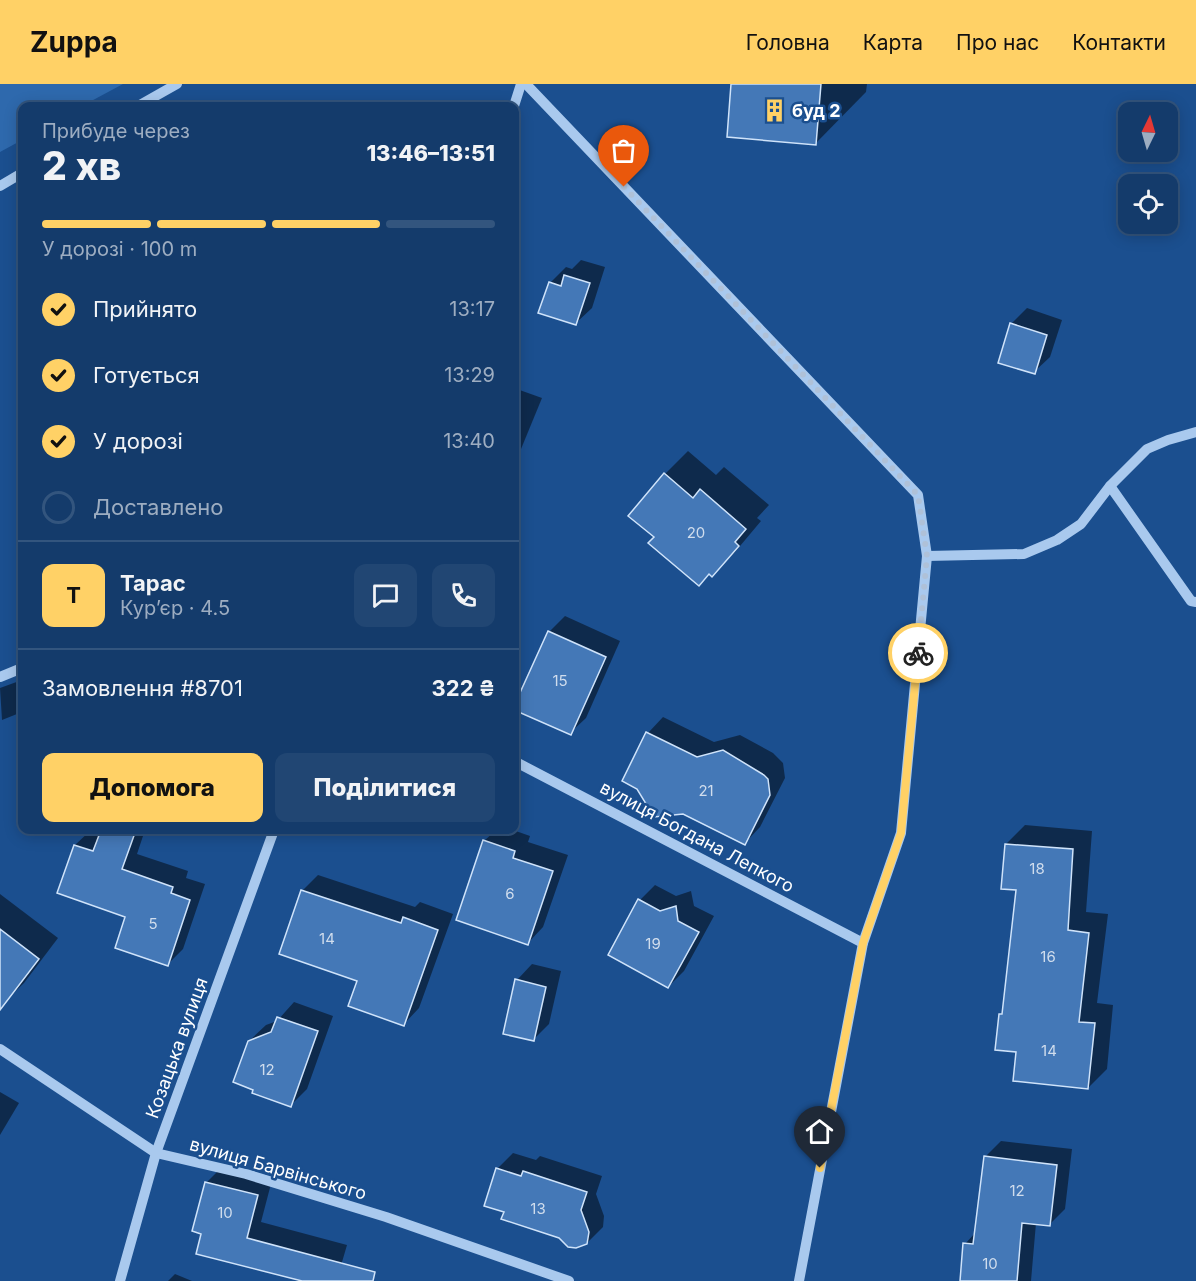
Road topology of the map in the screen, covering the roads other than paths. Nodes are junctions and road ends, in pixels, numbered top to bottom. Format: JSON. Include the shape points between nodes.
{"nodes":[{"id":1,"x":177,"y":84,"type":"edge"},
{"id":2,"x":521,"y":84,"type":"edge"},
{"id":3,"x":526,"y":84,"type":"edge"},
{"id":4,"x":145,"y":102,"type":"edge"},
{"id":5,"x":515,"y":102,"type":"edge"},
{"id":6,"x":18,"y":175,"type":"edge"},
{"id":7,"x":0,"y":186,"type":"edge"},
{"id":8,"x":1196,"y":432,"type":"edge"},
{"id":9,"x":1110,"y":486,"type":"junction"},
{"id":10,"x":927,"y":556,"type":"junction"},
{"id":11,"x":1196,"y":602,"type":"edge"},
{"id":12,"x":18,"y":670,"type":"edge"},
{"id":13,"x":0,"y":677,"type":"edge"},
{"id":14,"x":519,"y":764,"type":"edge"},
{"id":15,"x":273,"y":834,"type":"edge"},
{"id":16,"x":863,"y":943,"type":"junction"},
{"id":17,"x":0,"y":1048,"type":"edge"},
{"id":18,"x":156,"y":1153,"type":"junction"},
{"id":19,"x":120,"y":1281,"type":"edge"},
{"id":20,"x":569,"y":1281,"type":"edge"},
{"id":21,"x":799,"y":1281,"type":"edge"}],
"edges":[{"from":1,"to":4,"type":"street"},
{"from":2,"to":5,"type":"street"},
{"from":3,"to":10,"type":"street","via":[[918,495]]},
{"from":6,"to":7,"type":"street"},
{"from":8,"to":9,"type":"street","via":[[1147,449]]},
{"from":9,"to":10,"type":"street","via":[[1081,524],[1058,540],[1024,555]]},
{"from":9,"to":11,"type":"street","via":[[1191,601]]},
{"from":10,"to":16,"type":"street","via":[[901,833]]},
{"from":12,"to":13,"type":"street"},
{"from":14,"to":16,"type":"street","name":"вулиця Богдана Лепкого"},
{"from":15,"to":18,"type":"street","name":"Козацька вулиця"},
{"from":16,"to":21,"type":"street"},
{"from":17,"to":18,"type":"street","name":"вулиця Барвінського"},
{"from":18,"to":19,"type":"street","name":"Козацька вулиця"},
{"from":18,"to":20,"type":"street","name":"вулиця Барвінського","via":[[246,1174],[386,1217]]}]}
